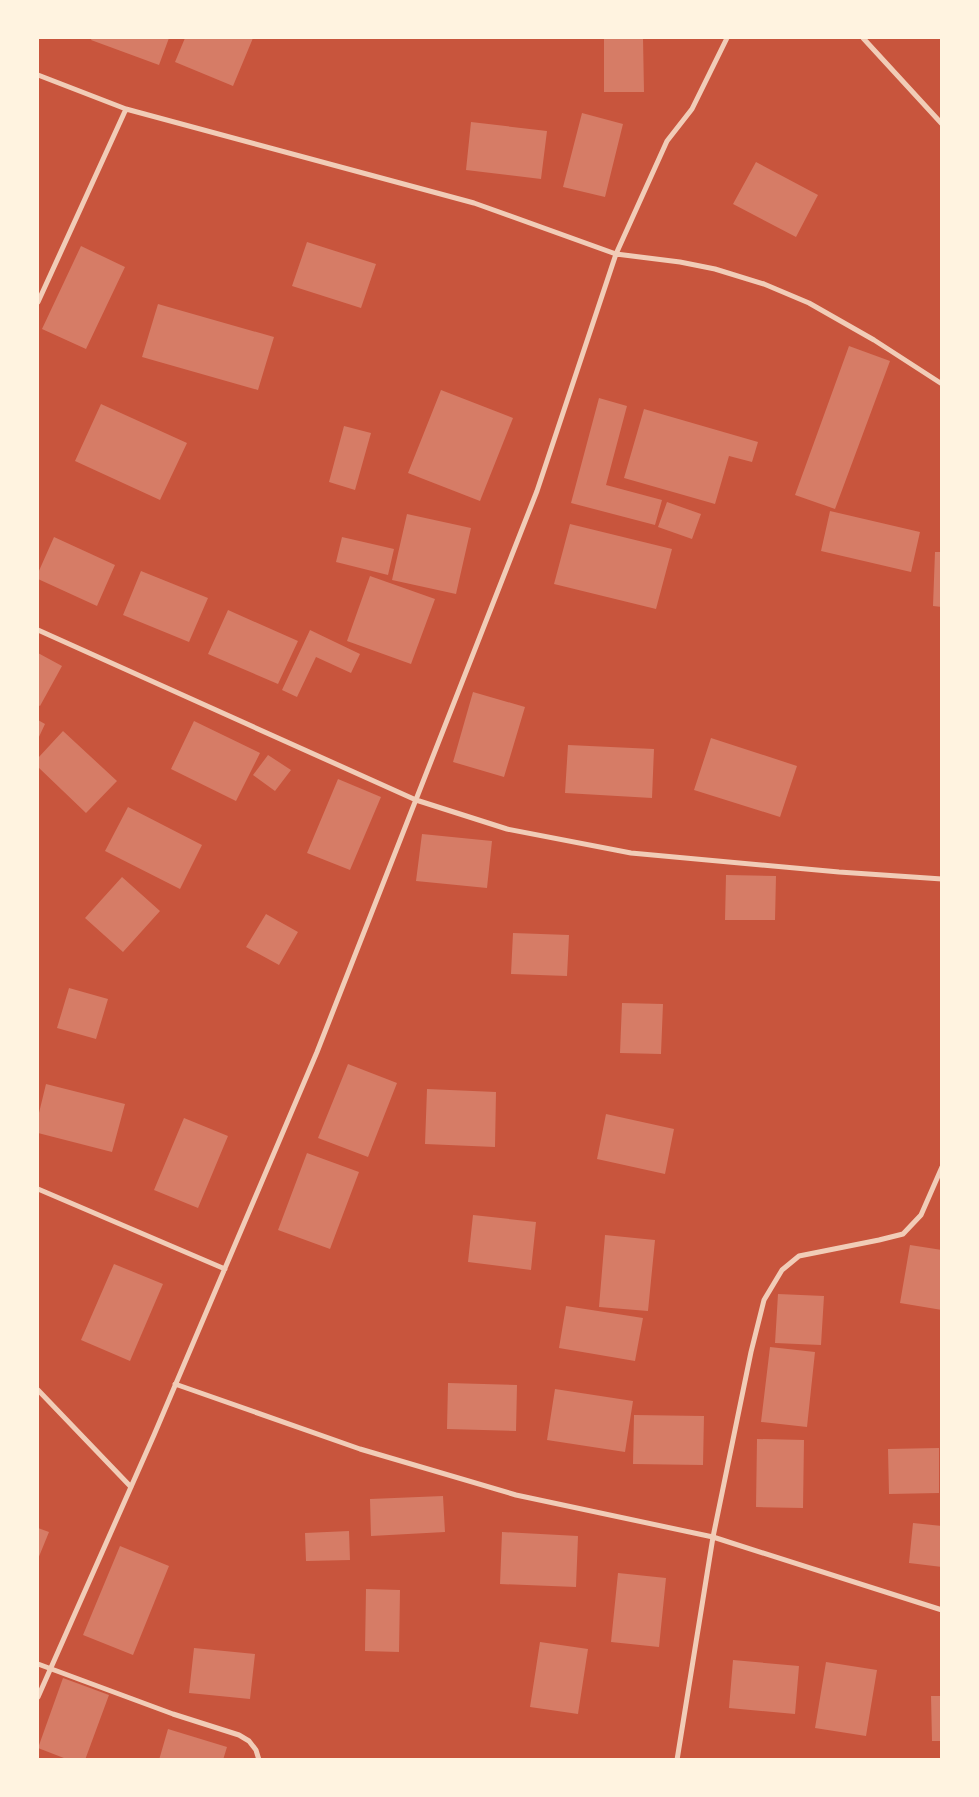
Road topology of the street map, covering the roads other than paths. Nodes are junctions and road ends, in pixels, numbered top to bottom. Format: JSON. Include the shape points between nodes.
{"nodes":[{"id":1,"x":726,"y":38,"type":"edge"},
{"id":2,"x":863,"y":38,"type":"edge"},
{"id":3,"x":38,"y":75,"type":"edge"},
{"id":4,"x":126,"y":109,"type":"junction"},
{"id":5,"x":942,"y":124,"type":"edge"},
{"id":6,"x":616,"y":254,"type":"junction"},
{"id":7,"x":38,"y":302,"type":"edge"},
{"id":8,"x":942,"y":384,"type":"edge"},
{"id":9,"x":38,"y":630,"type":"edge"},
{"id":10,"x":416,"y":800,"type":"junction"},
{"id":11,"x":942,"y":879,"type":"edge"},
{"id":12,"x":942,"y":1167,"type":"edge"},
{"id":13,"x":38,"y":1189,"type":"edge"},
{"id":14,"x":225,"y":1269,"type":"junction"},
{"id":15,"x":175,"y":1384,"type":"junction"},
{"id":16,"x":38,"y":1390,"type":"edge"},
{"id":17,"x":131,"y":1486,"type":"junction"},
{"id":18,"x":713,"y":1537,"type":"junction"},
{"id":19,"x":942,"y":1610,"type":"edge"},
{"id":20,"x":38,"y":1664,"type":"edge"},
{"id":21,"x":49,"y":1668,"type":"junction"},
{"id":22,"x":38,"y":1697,"type":"edge"},
{"id":23,"x":259,"y":1760,"type":"edge"},
{"id":24,"x":677,"y":1760,"type":"edge"}],
"edges":[{"from":1,"to":6,"type":"street","via":[[692,109],[667,141]]},
{"from":2,"to":5,"type":"street"},
{"from":3,"to":4,"type":"street"},
{"from":4,"to":6,"type":"street","via":[[474,203]]},
{"from":4,"to":7,"type":"street"},
{"from":6,"to":8,"type":"street","via":[[715,269],[764,284],[809,303]]},
{"from":6,"to":10,"type":"street","via":[[537,491]]},
{"from":9,"to":10,"type":"street"},
{"from":10,"to":11,"type":"street","via":[[507,829],[631,853]]},
{"from":10,"to":14,"type":"street","via":[[317,1052]]},
{"from":12,"to":18,"type":"street","via":[[921,1215],[903,1234],[799,1256],[782,1270],[764,1300]]},
{"from":13,"to":14,"type":"street"},
{"from":14,"to":15,"type":"street"},
{"from":15,"to":17,"type":"street"},
{"from":15,"to":18,"type":"street","via":[[360,1449],[516,1495]]},
{"from":16,"to":17,"type":"street"},
{"from":17,"to":21,"type":"street"},
{"from":18,"to":19,"type":"street"},
{"from":18,"to":24,"type":"street"},
{"from":20,"to":21,"type":"street"},
{"from":21,"to":22,"type":"street"},
{"from":21,"to":23,"type":"street","via":[[239,1735],[249,1741]]}]}
